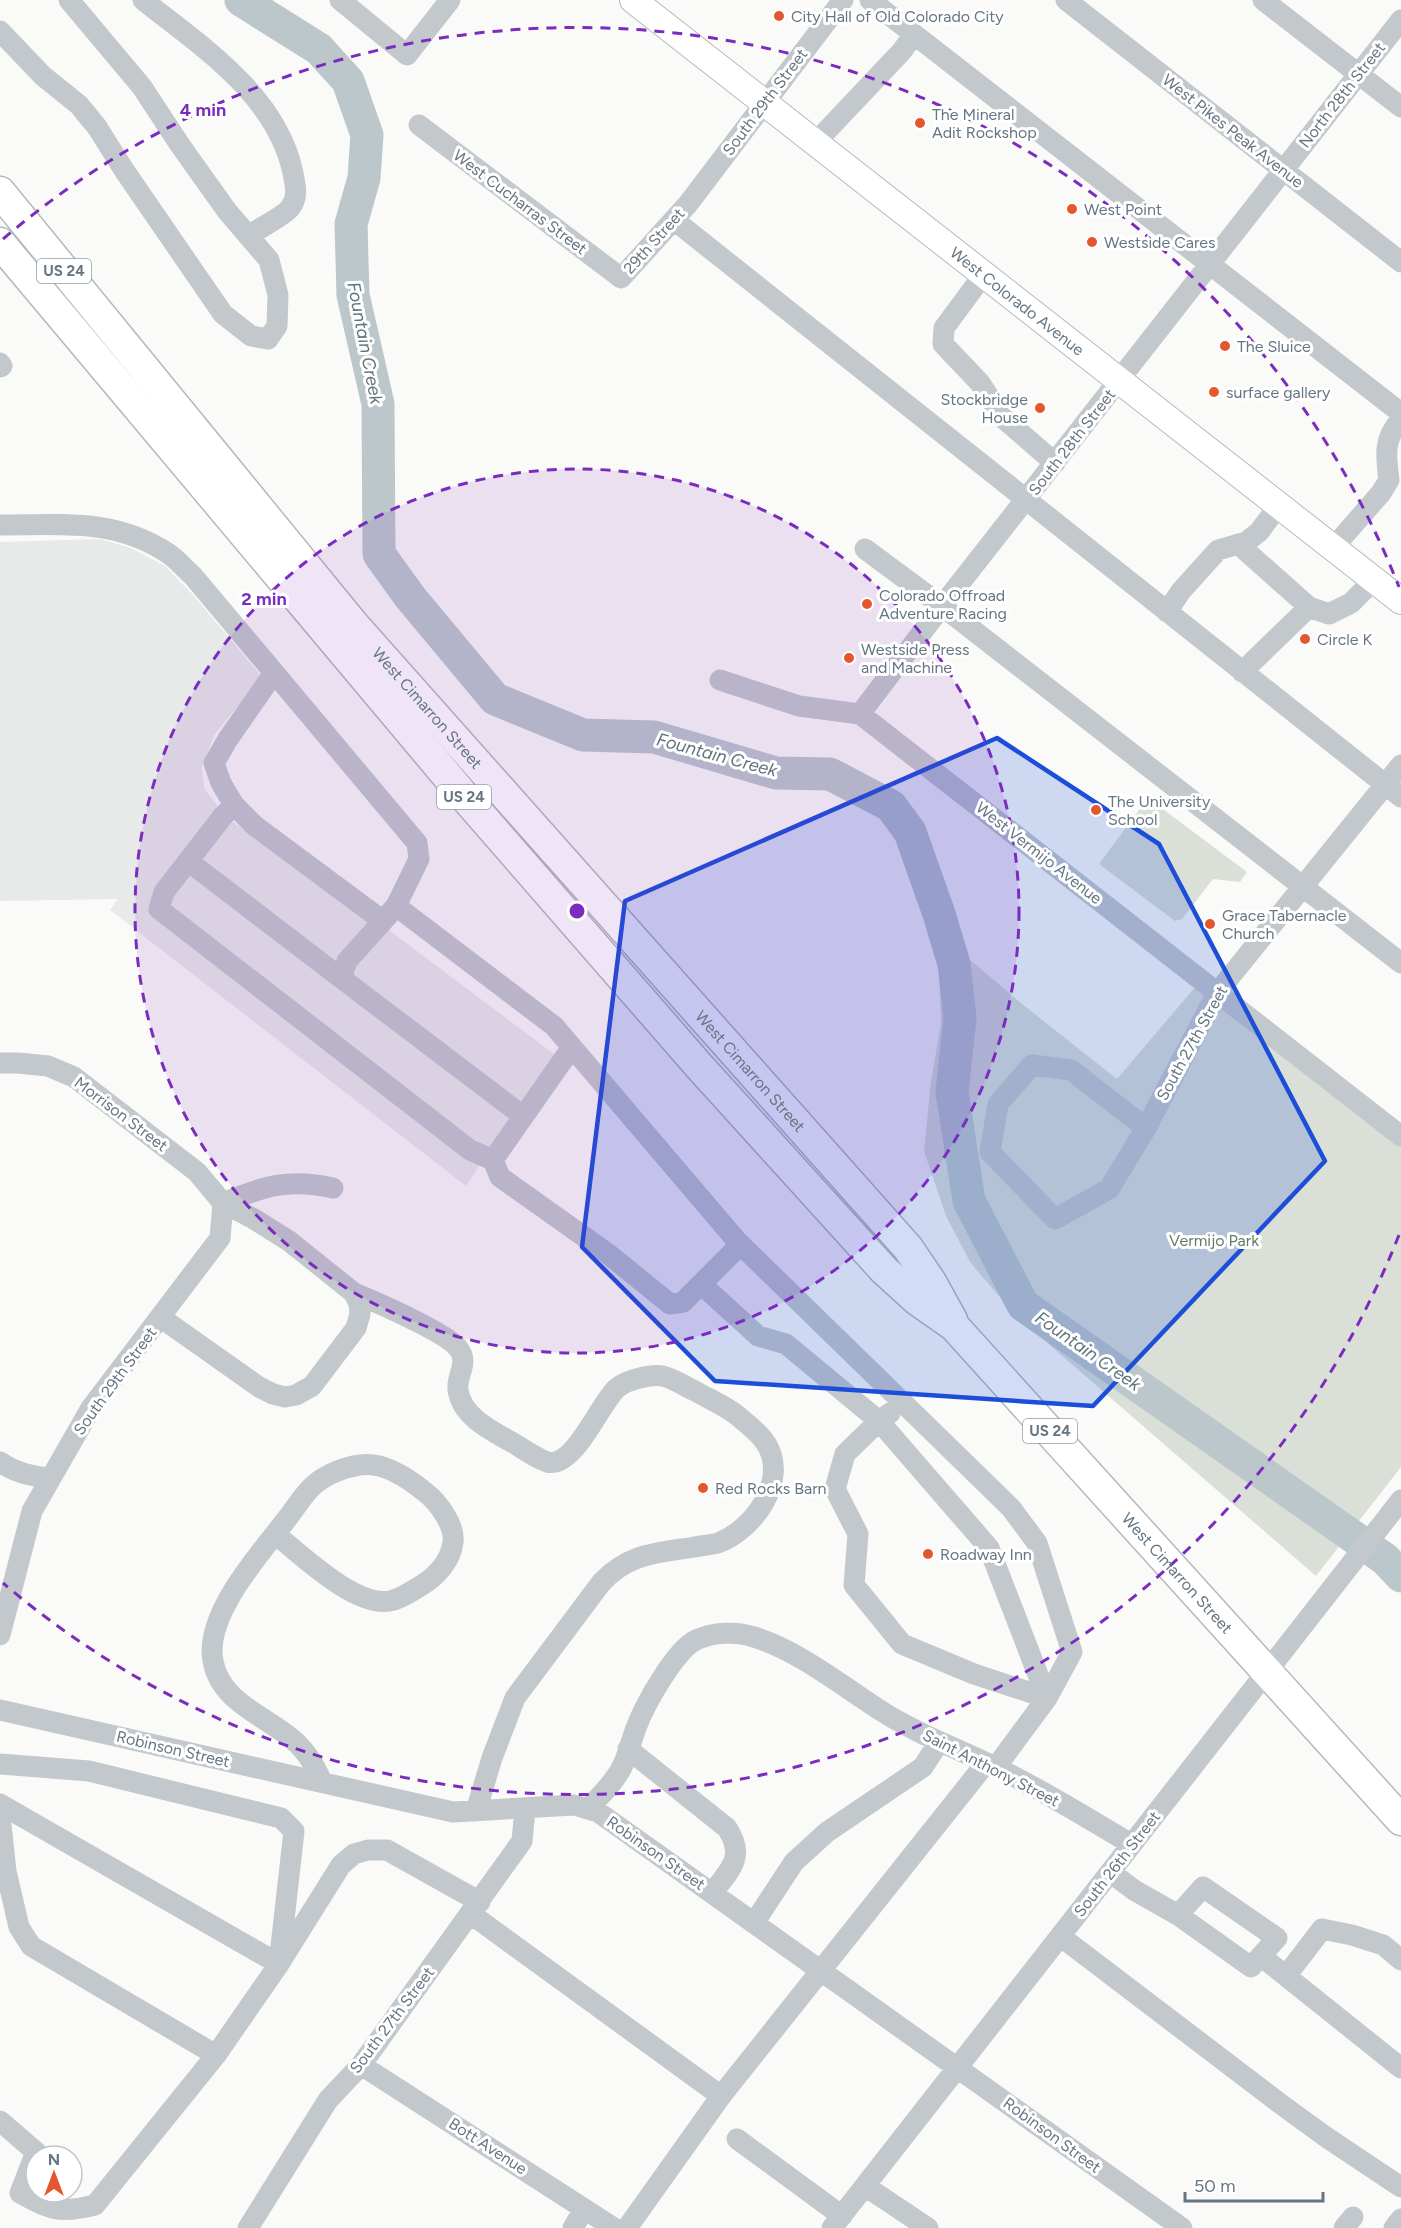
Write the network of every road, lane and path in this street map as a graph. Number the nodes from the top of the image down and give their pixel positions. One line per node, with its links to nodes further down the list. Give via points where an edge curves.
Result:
1 (69, 0): 21 (street, via 142,87)
2 (142, 0): 21 (street, via 234,74 264,109 280,136 297,194 290,209)
3 (340, 0): 4 (street, via 407,56)
4 (450, 0)
5 (633, 0): 14 (main road, West Colorado Avenue)
6 (843, 0): 14 (street, South 29th Street)
7 (870, 0): 12 (street)
8 (1066, 0): 18 (street, West Pikes Peak Avenue)
9 (1263, 0): 13 (street)
10 (1401, 20): 13 (street, North 28th Street)
11 (0, 31): 21 (street, via 43,76 79,105 223,314 251,336 268,339 277,326 278,296 269,260)
12 (914, 34): 17 (street); 24 (street)
13 (1359, 74): 15 (street); 18 (street, North 28th Street)
14 (765, 101): 17 (main road, West Colorado Avenue); 20 (street, South 29th Street)
15 (1401, 107)
16 (419, 125): 26 (street, West Cucharras Street)
17 (816, 142): 25 (main road, West Colorado Avenue)
18 (1284, 171): 23 (street, West Pikes Peak Avenue); 24 (street, South 28th Street)
19 (0, 192): 67 (highway, West Cimarron Street / US 24, via 354,625 908,1248)
20 (681, 212): 26 (street, 29th Street); 31 (street)
21 (248, 236)
22 (0, 243): 67 (highway, West Cimarron Street / US 24, via 456,787 684,1048 884,1270)
23 (1401, 262)
24 (1211, 264): 27 (street, South 28th Street); 28 (street)
25 (984, 274): 27 (main road, West Colorado Avenue); 30 (street, via 944,328 943,344 980,383 1003,418)
26 (621, 278)
27 (1120, 380): 30 (street, South 28th Street); 32 (main road, West Colorado Avenue)
28 (1401, 413)
29 (1401, 420): 35 (street, via 1387,441 1389,480)
30 (1055, 463): 31 (street, South 28th Street)
31 (1026, 500): 39 (street, South 28th Street); 41 (street)
32 (1279, 506): 34 (street, via 1258,532); 35 (main road, West Colorado Avenue)
33 (0, 525): 43 (street, via 93,525 143,539 171,555 193,576)
34 (1238, 544): 40 (street); 41 (street, via 1218,550)
35 (1333, 548): 37 (main road, West Colorado Avenue)
36 (866, 549): 39 (street)
37 (1374, 580): 38 (main road, West Colorado Avenue); 40 (street, via 1351,603 1329,614)
38 (1401, 601)
39 (942, 606): 45 (street, South 28th Street); 50 (street)
40 (1309, 607): 42 (street)
41 (1167, 612): 42 (street)
42 (1242, 672): 47 (street)
43 (274, 673): 48 (street, via 214,763); 51 (street, via 417,843 419,859)
44 (720, 680): 45 (street, via 799,706)
45 (860, 714): 54 (street, West Vermijo Avenue)
46 (1401, 765): 47 (street, South 27th Street)
47 (1393, 790): 50 (street, South 27th Street)
48 (234, 805): 49 (street); 51 (street, via 255,826)
49 (188, 861): 53 (street); 60 (street, via 164,892 159,909 470,1150)
50 (1304, 886): 52 (street); 54 (street, South 27th Street)
51 (389, 913): 53 (street, via 347,961); 55 (street, via 554,1026)
52 (1401, 963)
53 (341, 978): 57 (street)
54 (1217, 993): 58 (street, South 27th Street); 59 (street, West Vermijo Avenue)
55 (572, 1047): 57 (street); 63 (street)
56 (0, 1063): 62 (street, Morrison Street, via 48,1066 74,1077 197,1172)
57 (523, 1116): 60 (street)
58 (1146, 1128): 58 (street, via 1109,1189 1055,1219 990,1152 998,1104 1032,1065 1071,1070)
59 (1401, 1137)
60 (493, 1160): 64 (street, via 500,1177 607,1253 670,1304 683,1302)
61 (333, 1188): 62 (street, via 287,1183 254,1190)
62 (223, 1203): 65 (street, via 289,1241); 66 (street, South 29th Street, via 220,1238)
63 (740, 1245): 64 (street); 68 (street)
64 (701, 1284): 69 (street, via 758,1336 786,1344)
65 (354, 1293): 66 (street, via 360,1314 356,1328 312,1386 285,1397 259,1387); 86 (street, via 458,1346 464,1365 458,1377 463,1406 480,1424 551,1463 573,1451 617,1388 650,1375 666,1377 733,1412 768,1446 773,1467 772,1487 757,1513 718,1543 656,1553 613,1569 515,1698)
66 (160, 1317): 71 (street, South 29th Street, via 91,1408)
67 (954, 1326): 75 (highway, West Cimarron Street / US 24)
68 (904, 1403): 69 (street); 76 (street, via 1011,1508 1037,1543 1072,1652)
69 (879, 1421): 76 (street, via 989,1548); 76 (street, via 844,1454 834,1489 858,1534 854,1585 902,1644)
70 (0, 1462): 71 (street, via 10,1470)
71 (50, 1478): 74 (street, South 29th Street, via 32,1511)
72 (1395, 1508): 75 (street, South 26th Street)
73 (275, 1534): 73 (street, via 314,1485 337,1471 362,1464 386,1468 413,1481 447,1519 453,1542 443,1568 427,1582 390,1601 370,1601 345,1589); 82 (street, via 243,1574 223,1608 212,1659 228,1694 303,1749)
74 (0, 1635)
75 (1268, 1670): 88 (highway, West Cimarron Street / US 24); 89 (street, South 26th Street)
76 (1047, 1698): 81 (street)
77 (0, 1710): 82 (street, Robinson Street)
78 (939, 1742): 79 (street, Saint Anthony Street, via 782,1650 753,1637 731,1633 696,1640 682,1650 644,1710); 81 (street, Saint Anthony Street); 94 (street, via 923,1767 827,1832 794,1862)
79 (628, 1749): 85 (street, Saint Anthony Street, via 611,1784); 91 (street, via 727,1828 733,1837 735,1860)
80 (0, 1764): 98 (street, via 89,1771 281,1818 294,1831)
81 (991, 1765): 89 (street, Saint Anthony Street); 99 (street)
82 (321, 1782): 86 (street, Robinson Street, via 453,1812)
83 (0, 1804): 98 (street)
84 (525, 1809): 85 (street, Robinson Street, via 574,1805); 86 (street, Robinson Street); 92 (street, South 27th Street, via 522,1841)
85 (588, 1809): 91 (street, Robinson Street, via 598,1812)
86 (476, 1811)
87 (0, 1816): 101 (street, via 18,1927 32,1946)
88 (1401, 1820)
89 (1131, 1844): 90 (street, South 26th Street)
90 (1110, 1872): 93 (street); 95 (street, South 26th Street)
91 (712, 1893): 94 (street, Robinson Street)
92 (476, 1908): 98 (street, via 387,1850 368,1850 354,1854 341,1865); 102 (street, South 27th Street); 105 (street)
93 (1178, 1915): 96 (street, via 1251,1967); 96 (street, via 1203,1887 1278,1938)
94 (754, 1923): 99 (street, Robinson Street)
95 (1060, 1936): 103 (street, South 26th Street); 109 (street, via 1282,2105)
96 (1261, 1956): 100 (street)
97 (1401, 1959): 100 (street, via 1383,1945 1322,1929)
98 (279, 1964): 101 (street)
99 (821, 1971): 103 (street, Robinson Street); 105 (street)
100 (1286, 1976): 104 (street)
101 (216, 2055): 106 (street, via 95,2205 73,2210 47,2208 20,2193 36,2152)
102 (361, 2065): 110 (street, Bott Avenue); 113 (street, South 27th Street, via 328,2100)
103 (956, 2068): 108 (street, South 26th Street); 118 (street, Robinson Street)
104 (1401, 2068)
105 (721, 2096): 116 (street)
106 (0, 2121)
107 (737, 2139): 112 (street)
108 (865, 2186): 112 (street, South 26th Street); 117 (street)
109 (1401, 2187)
110 (585, 2209): 114 (street); 115 (street, Bott Avenue)
111 (1401, 2218): 119 (street)
112 (837, 2222)
113 (248, 2228)
114 (573, 2228)
115 (615, 2228)
116 (627, 2228)
117 (928, 2228)
118 (1182, 2228)
119 (1394, 2228)

